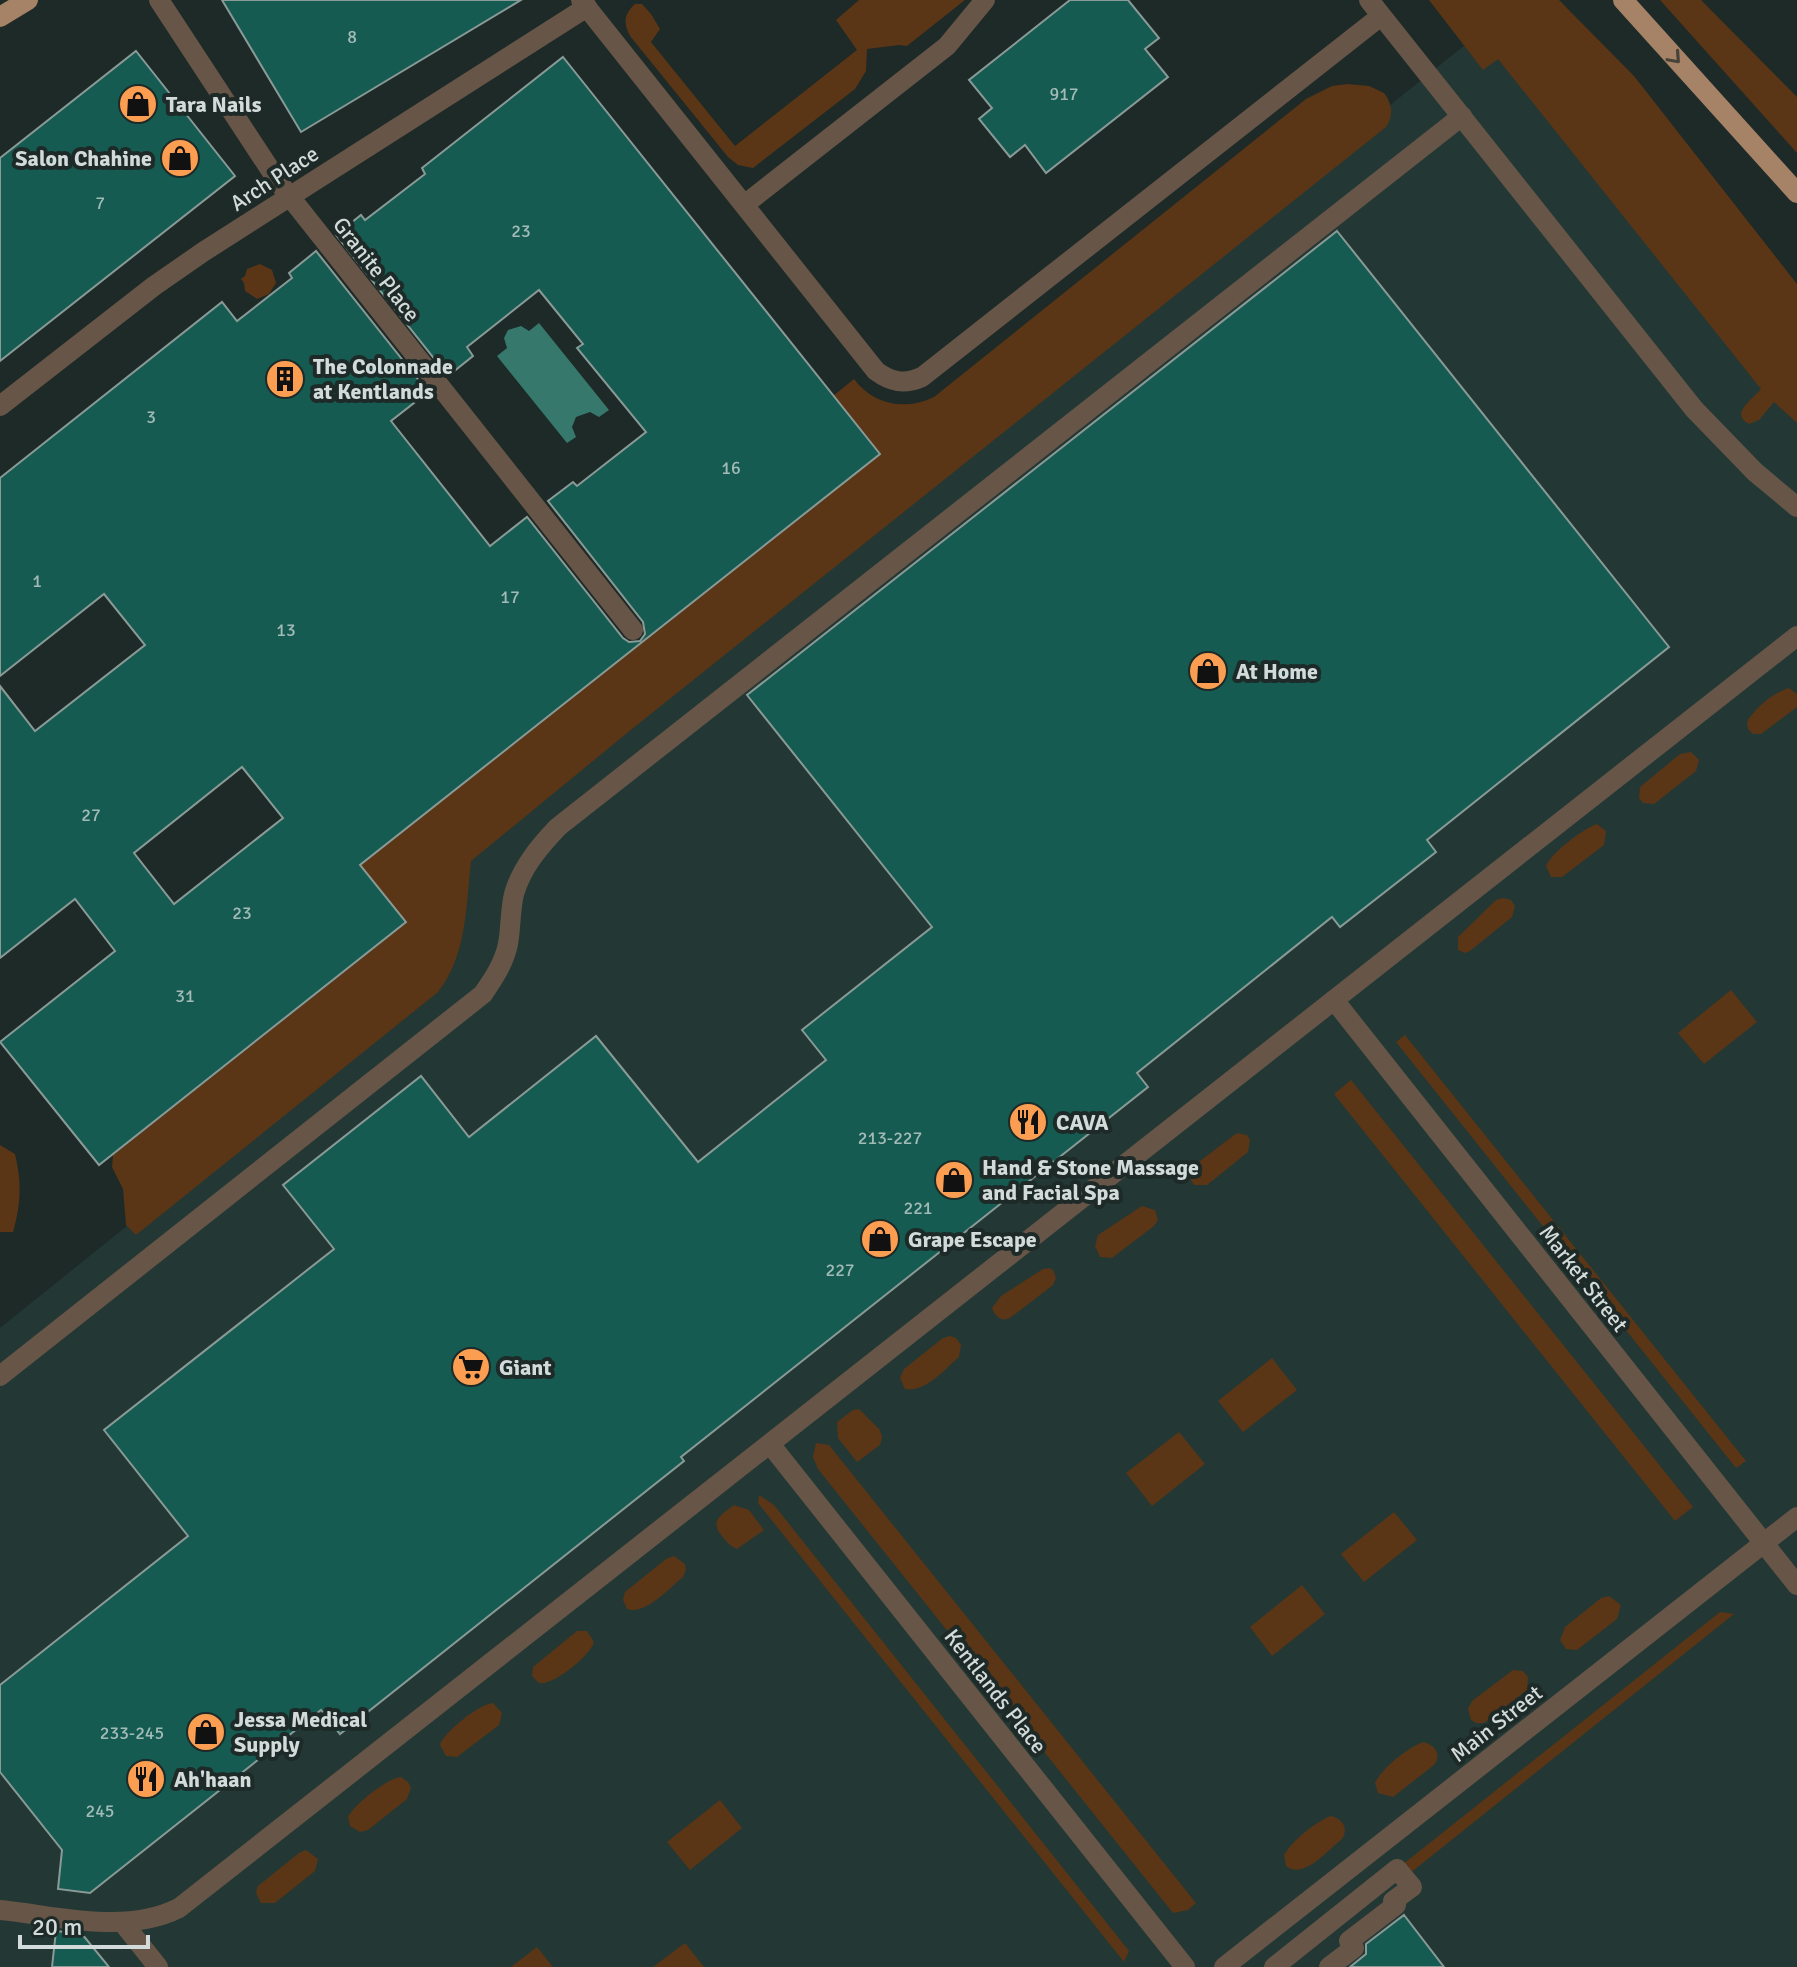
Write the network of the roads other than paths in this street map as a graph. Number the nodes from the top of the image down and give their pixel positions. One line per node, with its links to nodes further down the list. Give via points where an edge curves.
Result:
1 (28, 0): 7 (main road)
2 (159, 0): 10 (street, Granite Place, via 257,154)
3 (985, 0): 11 (street, via 947,46)
4 (1623, 0): 9 (main road, one-way to 9)
5 (584, 4): 10 (street, Arch Place); 11 (street)
6 (1375, 8): 8 (street); 11 (street, via 911,382 886,379 876,371)
7 (0, 17)
8 (1462, 116): 13 (street, via 1694,409); 17 (street, via 558,827 524,869 514,894 508,947 483,994)
9 (1797, 193)
10 (290, 196): 12 (street, Arch Place, via 154,286); 14 (street, Granite Place)
11 (744, 205)
12 (0, 406)
13 (1797, 507)
14 (633, 630)
15 (1797, 636): 16 (street)
16 (1334, 1000): 18 (street); 20 (street, Market Street)
17 (0, 1376)
18 (770, 1444): 23 (street, via 179,1908); 25 (street, Kentlands Place)
19 (1797, 1517): 20 (street, Main Street)
20 (1764, 1543): 21 (street, Market Street); 26 (street, Main Street)
21 (1797, 1585)
22 (0, 1910): 23 (street)
23 (123, 1923): 24 (street)
24 (158, 1967)
25 (1185, 1967)
26 (1224, 1967)
27 (1274, 1967): 28 (street, via 1397,1869 1412,1887 1349,1941 1354,1948)
28 (1329, 1967)

